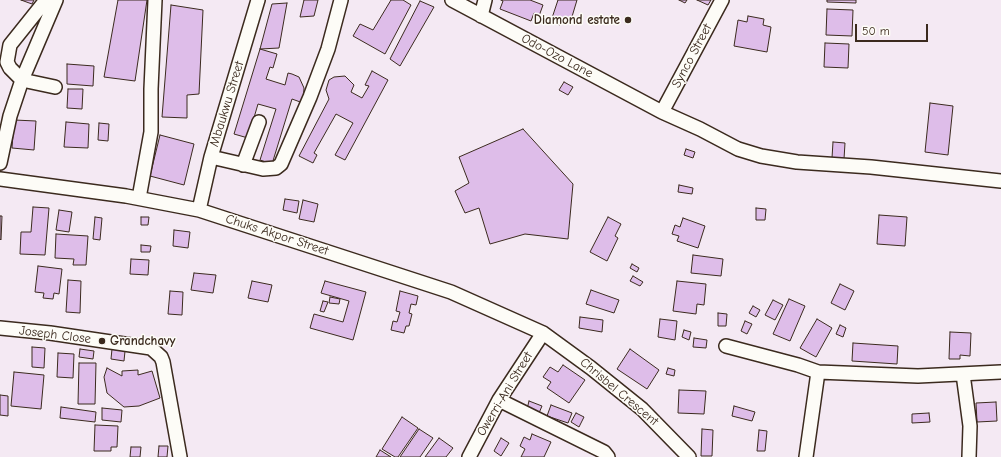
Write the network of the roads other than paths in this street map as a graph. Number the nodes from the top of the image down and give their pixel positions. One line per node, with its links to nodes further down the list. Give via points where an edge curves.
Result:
1 (46, 0): 10 (street, via 10,45 8,65)
2 (56, 0): 10 (street)
3 (156, 0): 19 (street, via 151,132)
4 (258, 0): 14 (street, Mbaukwu Street)
5 (341, 0): 16 (street, via 328,49 281,164 270,170)
6 (452, 0): 9 (street, Odo-Ozo Lane)
7 (485, 0): 9 (street)
8 (722, 0): 12 (street, Synco Street)
9 (481, 16): 12 (street, Odo-Ozo Lane)
10 (22, 80): 11 (street); 15 (street, via 10,116)
11 (54, 87)
12 (662, 112): 18 (street, Odo-Ozo Lane, via 738,149 761,156 797,162)
13 (259, 122): 16 (street)
14 (211, 156): 16 (street); 20 (street, Mbaukwu Street)
15 (0, 163)
16 (243, 165)
17 (0, 179): 19 (street, Chuks Akpor Street)
18 (1001, 181)
19 (139, 198): 20 (street, Chuks Akpor Street)
20 (199, 210): 22 (street, Chuks Akpor Street, via 451,292)
21 (0, 328): 28 (street, Joseph Close, via 144,346 155,352 163,362)
22 (543, 333): 27 (street, Owerri-Ani Street); 31 (street, Chrisbel Crescent, via 642,409)
23 (726, 346): 24 (street)
24 (818, 372): 26 (street, via 918,376); 32 (street)
25 (1001, 372): 26 (street)
26 (963, 374): 33 (street, via 970,426)
27 (499, 400): 29 (street, Owerri-Ani Street); 30 (street, via 604,452)
28 (180, 457)
29 (468, 457)
30 (608, 457)
31 (689, 457)
32 (806, 457)
33 (969, 457)

